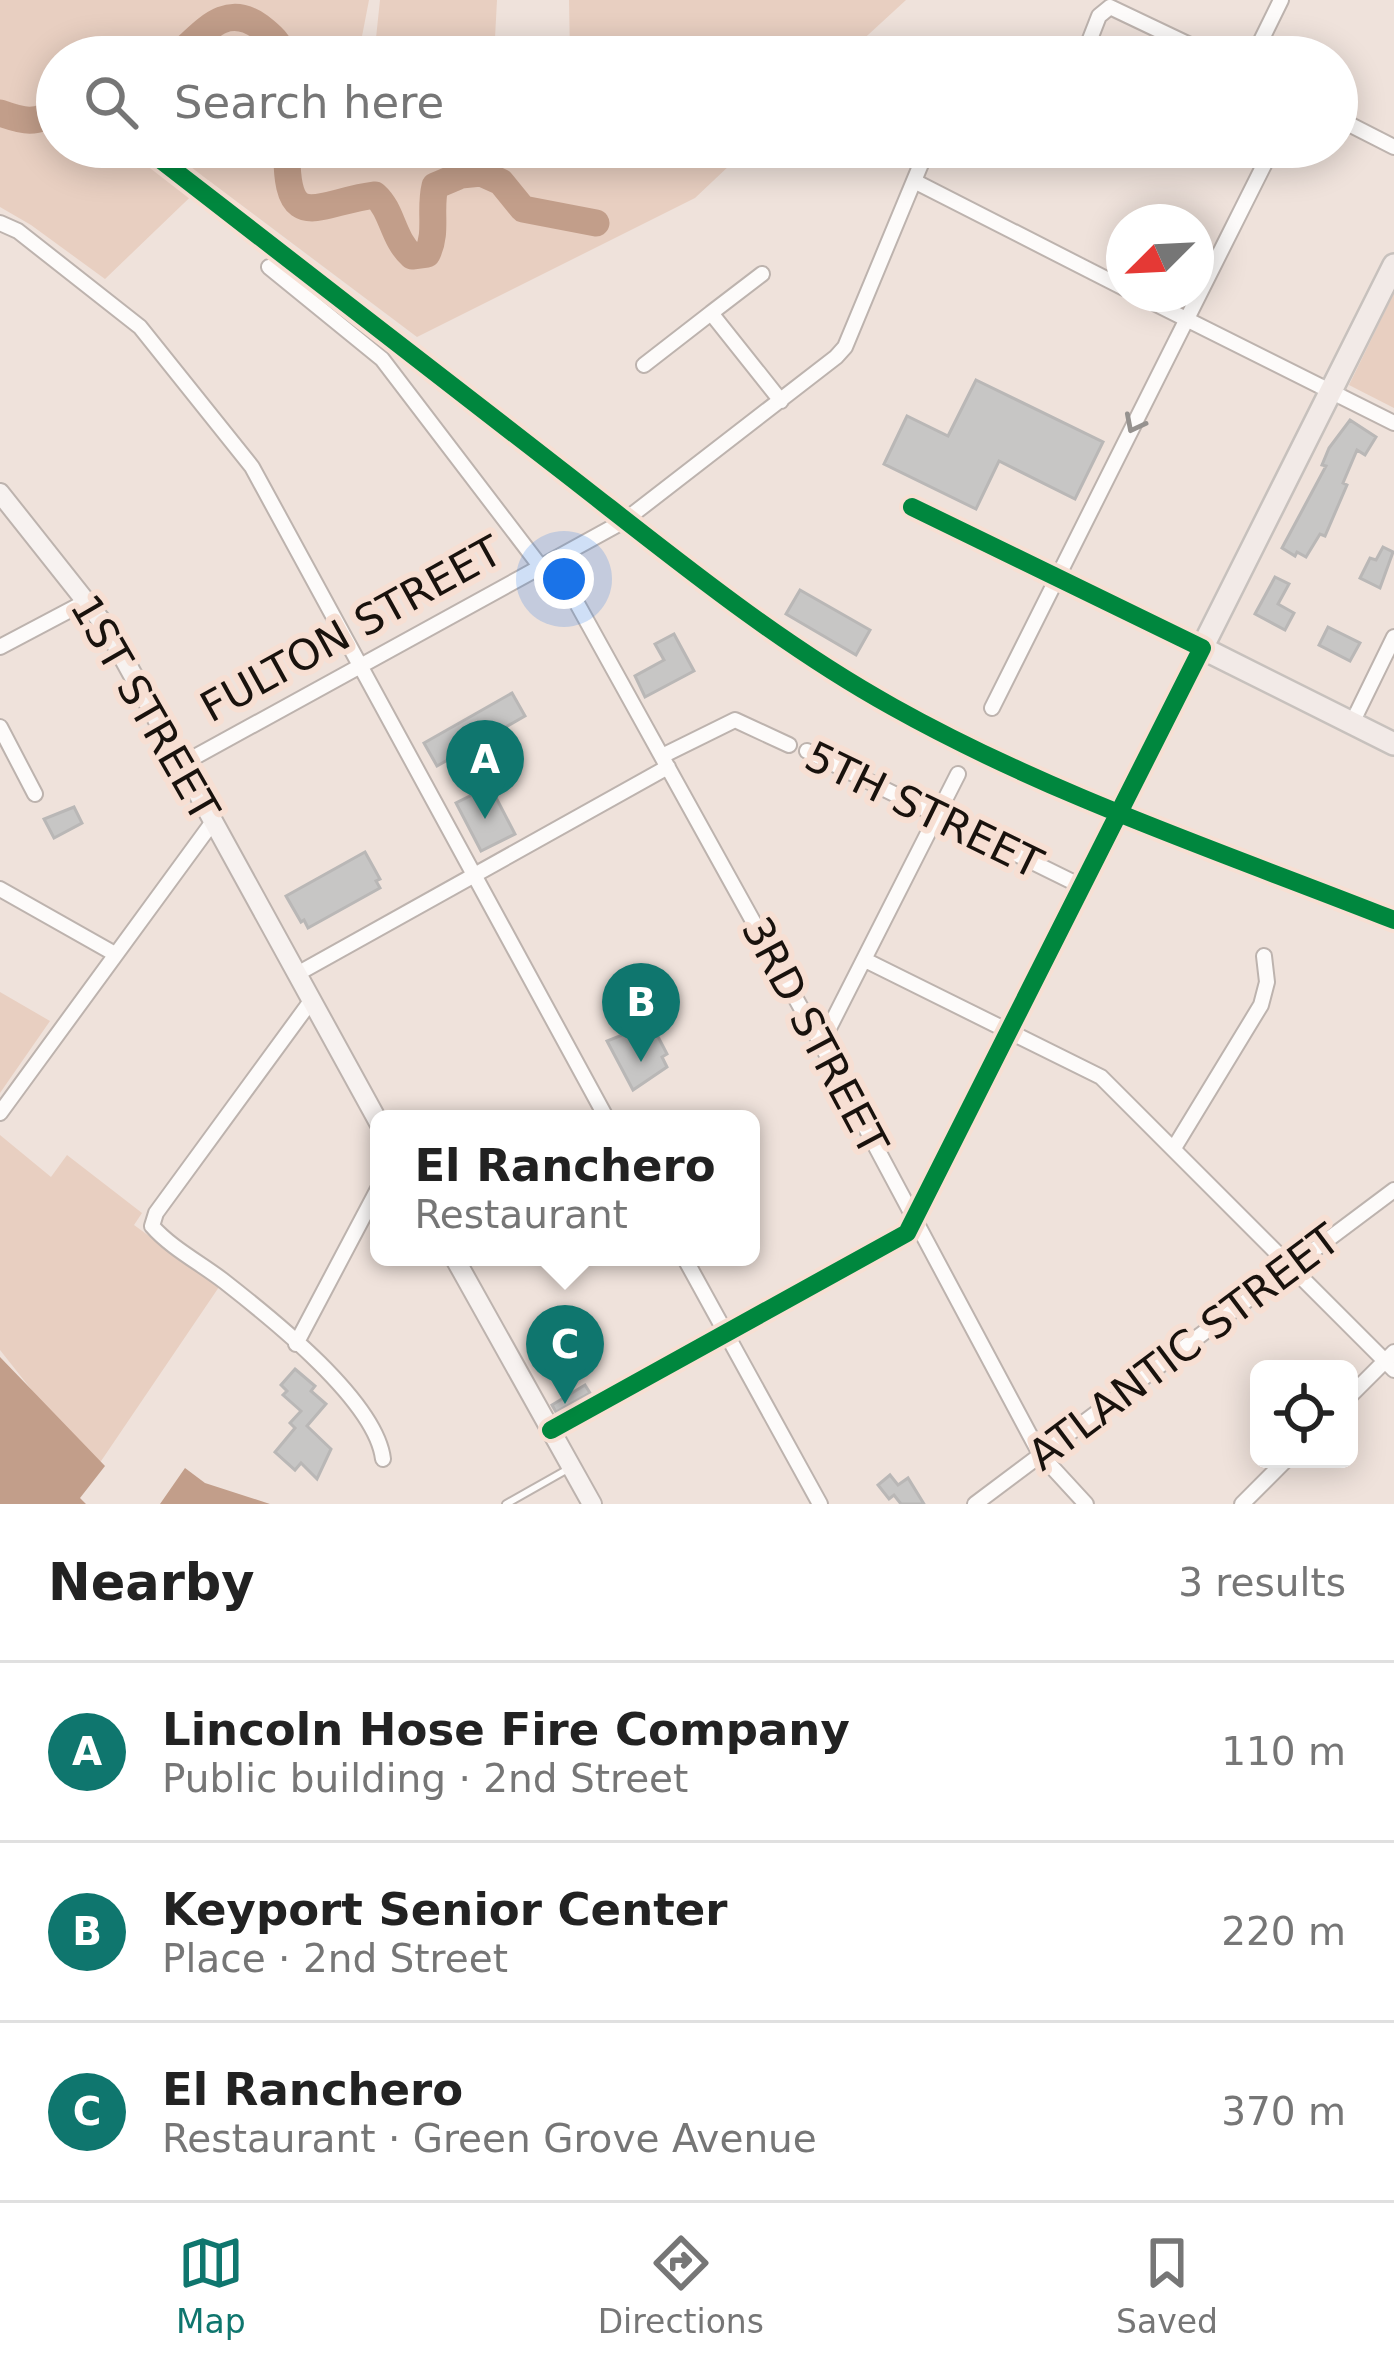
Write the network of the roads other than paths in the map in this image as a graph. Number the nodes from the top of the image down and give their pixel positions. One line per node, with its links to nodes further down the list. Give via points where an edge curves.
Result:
1 (1281, 0): 4 (street)
2 (1092, 36): 3 (street, via 1110,7)
3 (1171, 36)
4 (1263, 36)
5 (1358, 128): 6 (street)
6 (1394, 146)
7 (919, 168): 9 (street, FULTON STREET)
8 (1262, 168): 17 (street)
9 (914, 181): 14 (street); 20 (street, FULTON STREET, via 844,347)
10 (0, 223): 30 (street, via 122,311 173,364 252,467)
11 (1394, 265): 19 (main road)
12 (269, 267): 24 (street, 3RD STREET, via 382,359)
13 (762, 274): 16 (street)
14 (1106, 279)
15 (1173, 312): 17 (street)
16 (711, 314): 18 (street); 20 (street)
17 (1187, 319): 19 (street); 25 (street, one-way to 25)
18 (644, 365)
19 (1331, 392): 21 (street); 29 (main road)
20 (781, 401): 24 (street, FULTON STREET, via 652,502)
21 (1394, 423)
22 (0, 493): 26 (street, 1ST STREET)
23 (911, 507): 25 (street)
24 (547, 563): 30 (street, FULTON STREET); 37 (street, 3RD STREET)
25 (1056, 580): 29 (street); 31 (street)
26 (87, 601): 28 (street); 38 (street, 1ST STREET)
27 (1394, 637): 32 (street)
28 (0, 647)
29 (1202, 648): 32 (main road); 44 (street)
30 (361, 665): 38 (street, FULTON STREET); 43 (street)
31 (992, 708)
32 (1352, 723): 34 (main road)
33 (0, 727): 40 (street)
34 (1394, 744)
35 (789, 745): 36 (lane, 5TH STREET); 37 (street, 5TH STREET, via 735,720)
36 (807, 751): 41 (street, 5TH STREET)
37 (665, 762): 43 (street); 52 (street, 3RD STREET)
38 (182, 764): 42 (street, 1ST STREET)
39 (958, 774): 41 (street)
40 (35, 794)
41 (938, 813): 44 (street, 5TH STREET); 48 (street)
42 (212, 823): 46 (street); 49 (street, 1ST STREET)
43 (472, 876): 49 (street); 54 (street)
44 (1082, 886): 51 (street)
45 (0, 889): 46 (street)
46 (115, 954): 55 (street)
47 (1264, 956): 56 (street, via 1261,1004)
48 (865, 960): 51 (street); 52 (street)
49 (297, 974): 50 (street, 1ST STREET)
50 (311, 1001): 53 (street, 1ST STREET); 64 (street, via 152,1226)
51 (1009, 1031): 56 (street, via 1100,1077); 59 (street)
52 (821, 1044): 59 (street, 3RD STREET)
53 (372, 1110)
54 (602, 1110)
55 (0, 1113)
56 (1174, 1148): 62 (street)
57 (1394, 1190): 62 (street, ATLANTIC STREET)
58 (370, 1204): 64 (street)
59 (914, 1219): 63 (street, via 907,1233); 68 (street, 3RD STREET)
60 (459, 1266): 67 (street)
61 (689, 1266): 63 (street)
62 (1291, 1268): 65 (street); 68 (street, ATLANTIC STREET)
63 (726, 1332): 67 (street); 74 (street)
64 (296, 1344): 69 (street, via 362,1409)
65 (1391, 1361): 66 (street)
66 (1358, 1388)
67 (551, 1430): 70 (street)
68 (1040, 1454): 75 (street, ATLANTIC STREET); 76 (street, 3RD STREET)
69 (383, 1459)
70 (571, 1467): 72 (lane); 73 (street)
71 (1278, 1468): 77 (street)
72 (506, 1504)
73 (592, 1504)
74 (820, 1504)
75 (975, 1504)
76 (1087, 1504)
77 (1242, 1504)

